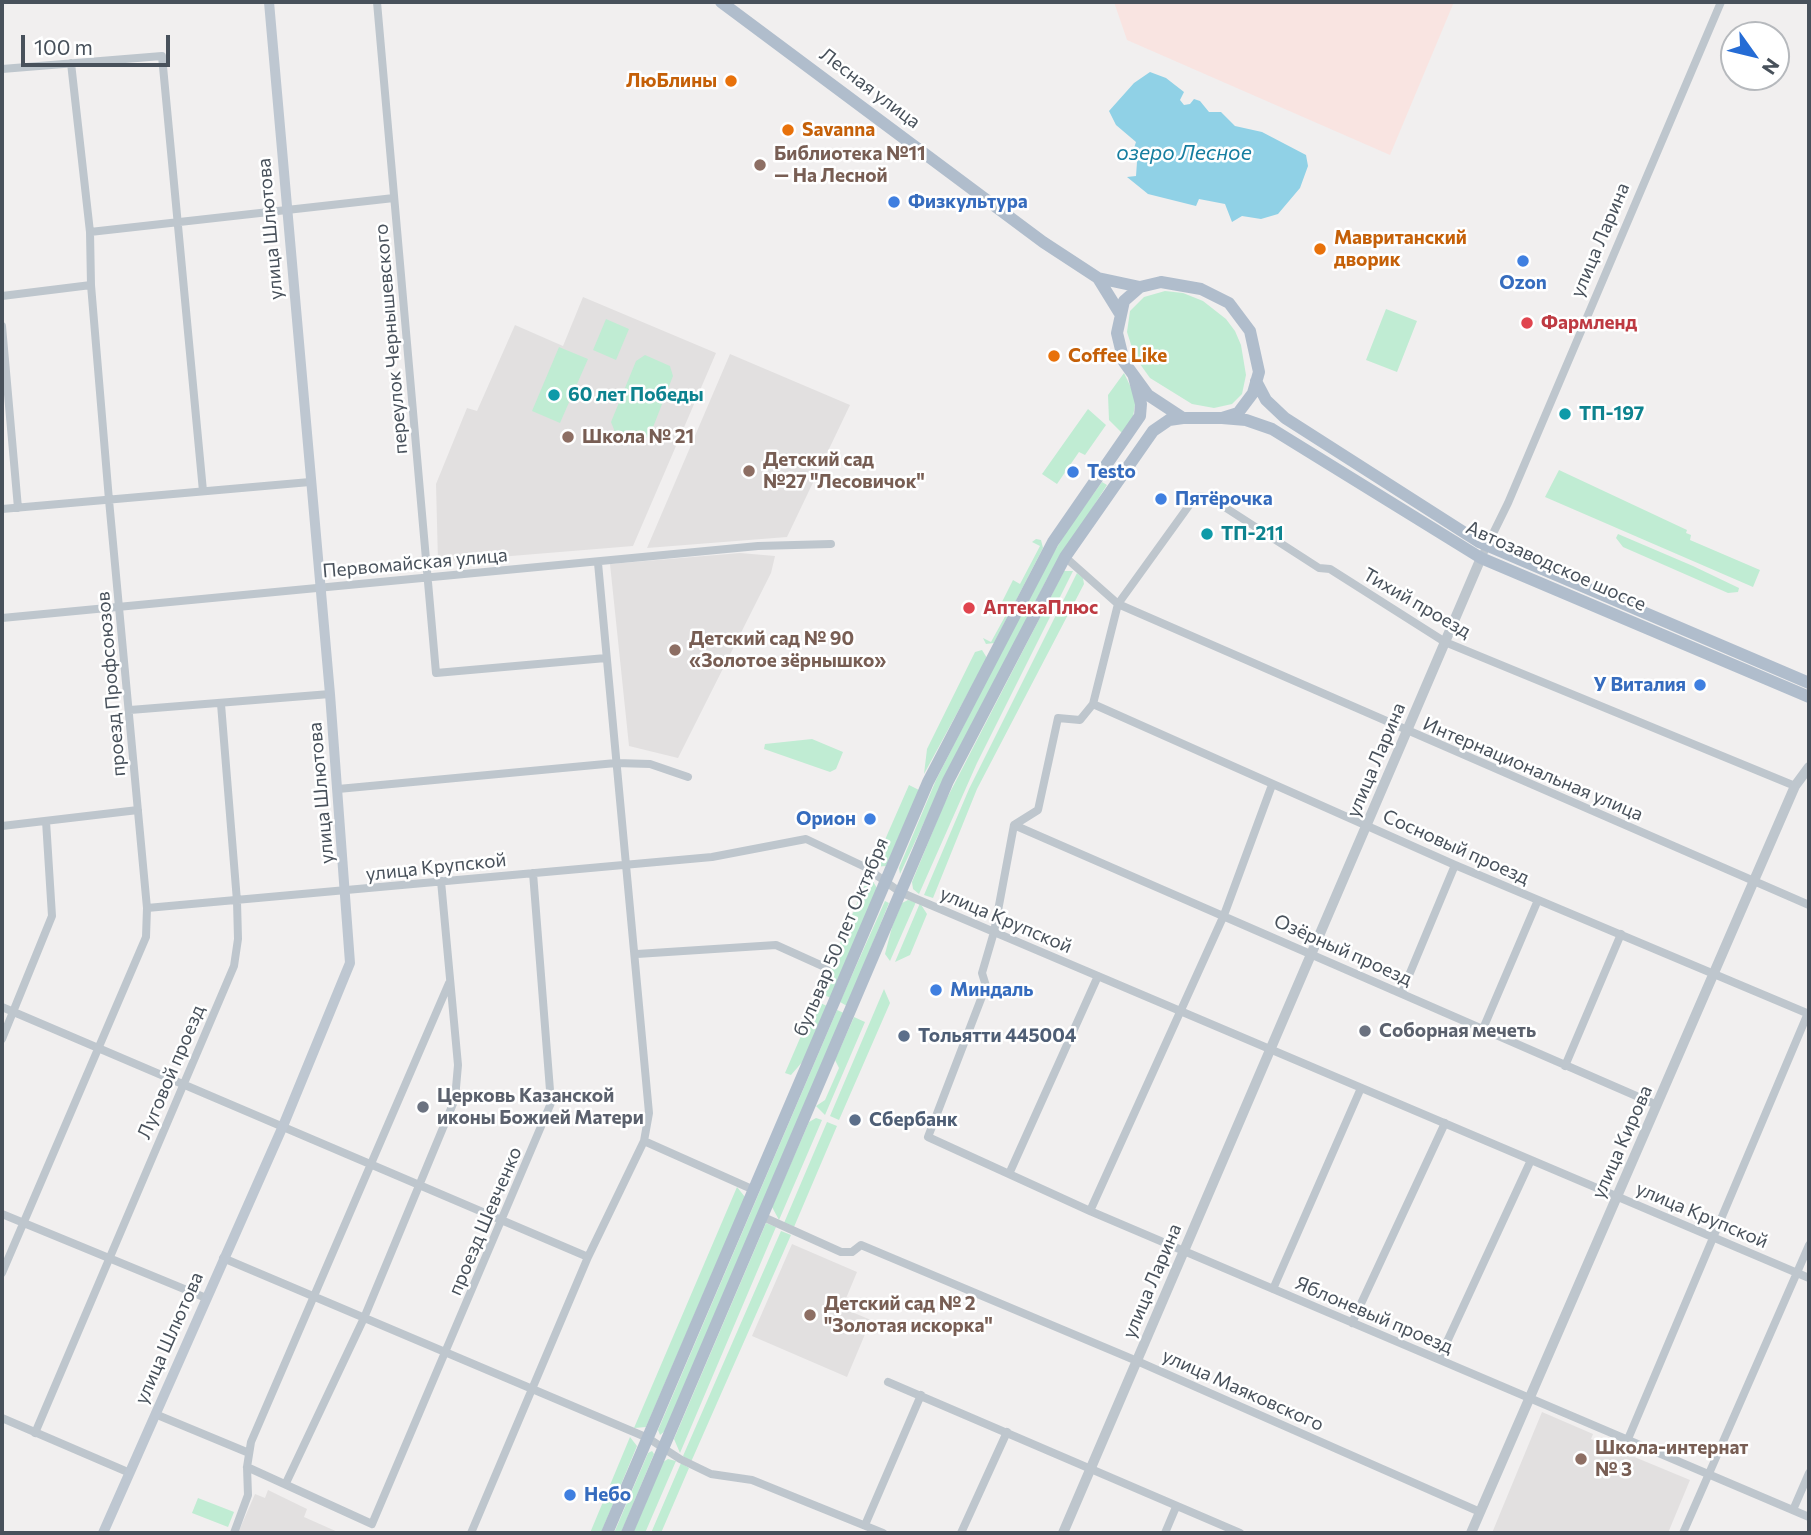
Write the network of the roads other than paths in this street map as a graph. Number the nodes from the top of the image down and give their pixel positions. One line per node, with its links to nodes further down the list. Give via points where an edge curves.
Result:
1 (269, 2): 8 (main road, улица Шлютова)
2 (377, 2): 7 (street, переулок Чернышевского)
3 (721, 2): 11 (main road, Лесная улица)
4 (1721, 2): 27 (street, улица Ларина)
5 (71, 63): 6 (street); 9 (street, via 162,56); 10 (street, проезд Профсоюзов)
6 (2, 69)
7 (394, 198): 8 (street); 30 (street, переулок Чернышевского)
8 (286, 212): 9 (street); 21 (main road, улица Шлютова)
9 (179, 224): 10 (street); 22 (street)
10 (90, 232): 12 (street, проезд Профсоюзов)
11 (1098, 278): 13 (main road, Лесная улица); 15 (main road, Лесная улица)
12 (91, 285): 14 (street); 23 (street, проезд Профсоюзов)
13 (1140, 287): 15 (main road); 18 (main road, via 1161,282 1188,285 1228,303 1250,331)
14 (2, 296)
15 (1119, 312): 17 (main road, via 1118,345)
16 (2, 326): 24 (street)
17 (1133, 377): 19 (main road, via 1148,395); 59 (main road, бульвар 50 лет Октября, via 1140,415 1053,542 929,782)
18 (1256, 381): 20 (main road, via 1247,405); 27 (main road, Автозаводское шоссе, via 1266,400 1285,418)
19 (1183, 418): 20 (main road); 28 (main road, бульвар 50 лет Октября, via 1169,419 1153,431)
20 (1222, 418): 27 (main road, Автозаводское шоссе, via 1272,429)
21 (310, 482): 22 (street); 31 (main road, улица Шлютова)
22 (203, 491): 23 (street)
23 (109, 500): 24 (street); 33 (street, проезд Профсоюзов)
24 (18, 508): 25 (street)
25 (2, 509)
26 (831, 544): 29 (street, Первомайская улица, via 758,546)
27 (1484, 552): 35 (street, улица Ларина); 37 (main road, Автозаводское шоссе); 39 (main road, Автозаводское шоссе)
28 (1065, 557): 32 (street, Интернациональная улица); 62 (main road, бульвар 50 лет Октября, via 948,780)
29 (598, 563): 30 (street, Первомайская улица); 36 (street)
30 (427, 576): 31 (street, Первомайская улица); 36 (street, переулок Чернышевского, via 436,673)
31 (320, 587): 33 (street, Первомайская улица); 38 (main road, улица Шлютова)
32 (1118, 604): 35 (street, Тихий проезд, via 1193,500 1203,495); 41 (street); 43 (street, Интернациональная улица)
33 (120, 607): 34 (street, Первомайская улица); 42 (street, проезд Профсоюзов)
34 (2, 618)
35 (1446, 642): 43 (street, улица Ларина); 48 (street, Тихий проезд)
36 (606, 658): 44 (street)
37 (1809, 683)
38 (330, 694): 40 (street); 49 (main road, улица Шлютова)
39 (1809, 697)
40 (221, 704): 42 (street); 64 (street, Луговой проезд)
41 (1093, 704): 47 (street, Сосновый проезд); 52 (street, via 1080,720 1058,718 1038,810)
42 (130, 710): 50 (street, проезд Профсоюзов)
43 (1407, 732): 53 (street, улица Ларина); 60 (street, Интернациональная улица)
44 (616, 763): 46 (street, via 650,764); 49 (street); 55 (street)
45 (1809, 767): 48 (street, улица Кирова)
46 (688, 777)
47 (1272, 785): 53 (street, Сосновый проезд); 67 (street)
48 (1795, 786): 60 (street, улица Кирова)
49 (338, 789): 61 (main road, улица Шлютова)
50 (138, 810): 51 (street); 66 (street, проезд Профсоюзов)
51 (46, 821): 54 (street); 78 (street, via 52,916)
52 (1014, 825): 67 (street, Озёрный проезд); 68 (street)
53 (1367, 825): 56 (street, Сосновый проезд); 70 (street, улица Ларина)
54 (2, 826)
55 (628, 863): 57 (street, улица Крупской); 59 (street, улица Крупской, via 712,857 806,839 866,867); 71 (street)
56 (1455, 865): 63 (street, Сосновый проезд); 76 (street)
57 (533, 873): 58 (street, улица Крупской); 101 (street, проезд Шевченко, via 551,1103)
58 (441, 881): 61 (street, улица Крупской); 75 (street)
59 (886, 882): 62 (street, улица Крупской); 96 (main road, бульвар 50 лет Октября)
60 (1753, 882): 65 (street, Интернациональная улица); 73 (street, улица Кирова)
61 (346, 892): 64 (street, улица Крупской); 90 (main road, улица Шлютова, via 351,954 347,974)
62 (900, 892): 68 (street, улица Крупской); 100 (main road, бульвар 50 лет Октября)
63 (1538, 900): 69 (street, Сосновый проезд); 81 (street)
64 (237, 901): 66 (street, улица Крупской); 86 (street, Луговой проезд, via 234,966)
65 (1809, 905)
66 (147, 908): 83 (street, проезд Профсоюзов, via 146,937)
67 (1223, 915): 70 (street, Озёрный проезд); 79 (street)
68 (994, 932): 74 (street, улица Крупской); 94 (street, Яблоневый проезд, via 982,973 986,986 928,1137)
69 (1621, 934): 73 (street, Сосновый проезд); 85 (street)
70 (1312, 953): 76 (street, Озёрный проезд); 84 (street, улица Ларина)
71 (637, 954): 72 (street, via 776,945); 91 (street, via 649,1113)
72 (827, 968)
73 (1714, 973): 80 (street, Сосновый проезд); 88 (street, улица Кирова)
74 (1098, 976): 79 (street, улица Крупской); 94 (street)
75 (450, 980): 93 (street); 95 (street, via 458,1065 455,1099)
76 (1402, 992): 81 (street, Озёрный проезд)
77 (2, 1007): 78 (street)
78 (14, 1012): 82 (street); 83 (street)
79 (1182, 1012): 84 (street, улица Крупской); 98 (street)
80 (1808, 1013): 103 (street)
81 (1482, 1031): 85 (street, Озёрный проезд)
82 (2, 1039)
83 (98, 1048): 86 (street); 102 (street, проезд Профсоюзов)
84 (1271, 1049): 87 (street, улица Крупской); 105 (street, улица Ларина)
85 (1565, 1066): 88 (street, Озёрный проезд)
86 (183, 1084): 90 (street); 107 (street, Луговой проезд)
87 (1361, 1088): 89 (street, улица Крупской); 112 (street)
88 (1657, 1105): 97 (street, улица Кирова)
89 (1445, 1123): 92 (street, улица Крупской); 116 (street)
90 (283, 1126): 93 (street); 108 (main road, улица Шлютова)
91 (644, 1141): 96 (street); 106 (street)
92 (1531, 1160): 97 (street, улица Крупской); 118 (street)
93 (370, 1163): 95 (street); 113 (street)
94 (1009, 1174): 98 (street, Яблоневый проезд)
95 (421, 1185): 101 (street); 115 (street)
96 (754, 1190): 128 (main road, бульвар 50 лет Октября)
97 (1617, 1196): 103 (street, улица Крупской); 123 (street, улица Кирова)
98 (1090, 1211): 105 (street, Яблоневый проезд)
99 (2, 1214): 102 (street)
100 (761, 1216): 119 (street, улица Маяковского, via 841,1252 852,1252 861,1245); 130 (main road, бульвар 50 лет Октября)
101 (504, 1219): 106 (street); 117 (street, проезд Шевченко)
102 (24, 1223): 107 (street); 109 (street, проезд Профсоюзов)
103 (1712, 1236): 110 (street, улица Крупской); 129 (street)
104 (1809, 1245): 110 (street)
105 (1184, 1251): 112 (street, Яблоневый проезд); 119 (street, улица Ларина)
106 (588, 1257): 121 (street)
107 (110, 1258): 114 (street); 127 (street, Луговой проезд)
108 (223, 1258): 113 (street); 114 (main road, улица Шлютова)
109 (2, 1273)
110 (1797, 1273): 111 (street, улица Крупской); 134 (street)
111 (1809, 1278)
112 (1273, 1289): 116 (street, Яблоневый проезд)
113 (313, 1296): 115 (street); 131 (street)
114 (205, 1298): 124 (main road, улица Шлютова)
115 (364, 1318): 117 (street); 137 (street)
116 (1352, 1323): 118 (street, Яблоневый проезд)
117 (446, 1353): 121 (street); 137 (street, проезд Шевченко, via 372,1524)
118 (1439, 1359): 123 (street, Яблоневый проезд)
119 (1137, 1361): 133 (street, улица Ларина); 140 (street, улица Маяковского)
120 (888, 1382): 122 (street)
121 (533, 1390): 128 (street); 145 (street)
122 (921, 1395): 126 (street); 142 (street)
123 (1529, 1397): 129 (street, Яблоневый проезд); 140 (street, улица Кирова)
124 (155, 1414): 131 (street); 135 (main road, улица Шлютова)
125 (2, 1418): 127 (street)
126 (1007, 1432): 133 (street); 149 (street)
127 (35, 1433): 135 (street)
128 (648, 1438): 130 (street); 146 (main road, бульвар 50 лет Октября)
129 (1628, 1439): 134 (street, Яблоневый проезд)
130 (664, 1446): 142 (street, via 711,1474 752,1480); 147 (main road, бульвар 50 лет Октября)
131 (248, 1453): 132 (street)
132 (247, 1467): 137 (street); 144 (street, via 248,1495)
133 (1091, 1468): 138 (street); 150 (street, улица Ларина)
134 (1709, 1472): 139 (street, Яблоневый проезд); 154 (street)
135 (130, 1473): 143 (main road, улица Шлютова)
136 (1809, 1473): 139 (street)
137 (286, 1483)
138 (1175, 1507): 151 (street); 152 (street)
139 (1794, 1510): 141 (street, Яблоневый проезд)
140 (1480, 1512): 153 (street, улица Кирова)
141 (1809, 1517)
142 (865, 1525): 148 (street)
143 (103, 1533)
144 (234, 1533)
145 (471, 1533)
146 (607, 1533)
147 (627, 1533)
148 (883, 1533)
149 (961, 1533)
150 (1063, 1533)
151 (1165, 1533)
152 (1240, 1533)
153 (1471, 1533)
154 (1683, 1533)

